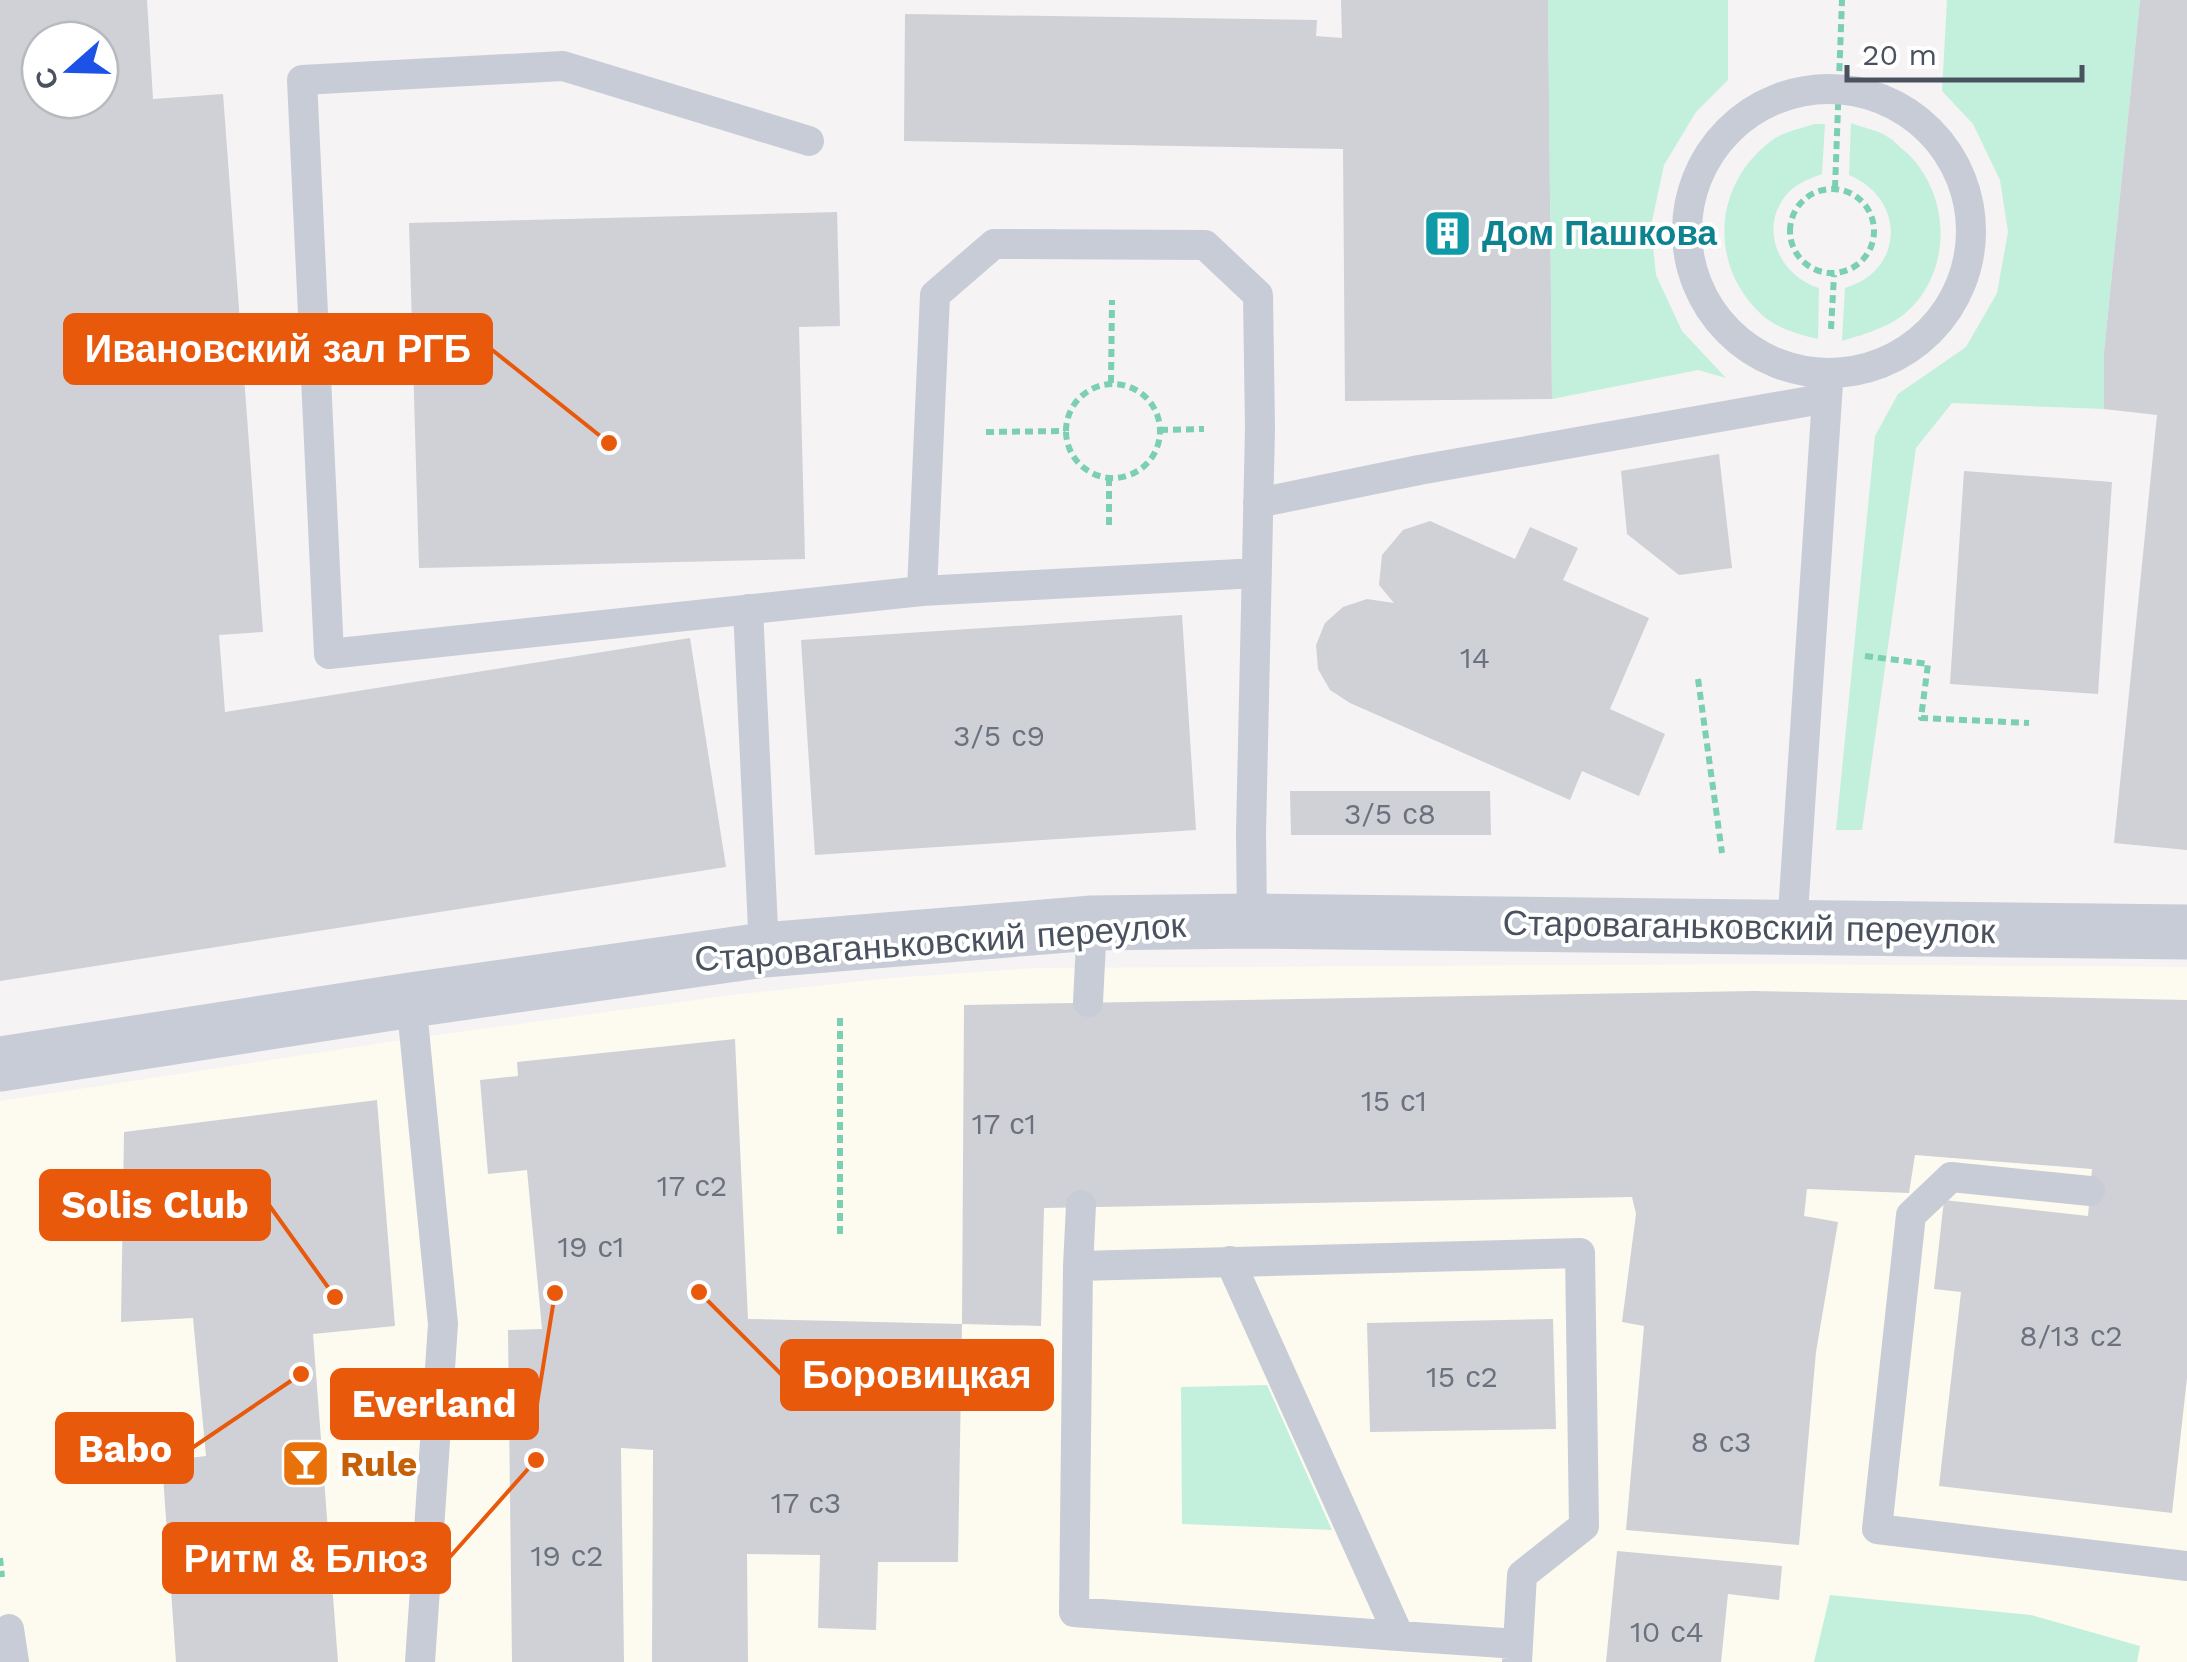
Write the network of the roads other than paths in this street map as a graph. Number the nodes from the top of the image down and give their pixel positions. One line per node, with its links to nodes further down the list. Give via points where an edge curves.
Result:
1 (808, 141): 6 (lane, via 563,66 302,80 330,654)
2 (1827, 387): 2 (lane, via 1911,350 1943,319 1964,280 1972,236 1967,192 1949,153 1920,120 1881,98 1838,88 1792,92 1751,110 1709,155 1695,181 1686,226 1691,272 1710,313 1743,346); 3 (lane); 9 (lane)
3 (1258, 504): 4 (lane); 5 (lane, via 1258,294 1204,245 994,244 935,295)
4 (1257, 573): 5 (lane); 7 (lane)
5 (922, 591): 6 (lane)
6 (748, 609): 11 (lane)
7 (1252, 922): 8 (street, Староваганьковский переулок); 9 (street, Староваганьковский переулок)
8 (1092, 923): 11 (street, Староваганьковский переулок); 13 (lane)
9 (1792, 928): 10 (street, Староваганьковский переулок)
10 (2187, 932)
11 (764, 950): 12 (street, Староваганьковский переулок)
12 (411, 1000): 14 (street, Староваганьковский переулок); 24 (lane, via 443,1324)
13 (1088, 1002)
14 (0, 1064)
15 (2090, 1192): 19 (lane, via 1951,1177 1912,1215 1877,1528)
16 (1081, 1205): 18 (lane)
17 (1230, 1262): 18 (lane); 21 (lane); 22 (lane, via 1580,1253 1584,1526 1522,1575)
18 (1078, 1266): 21 (lane, via 1074,1612)
19 (2187, 1566)
20 (9, 1629): 23 (lane)
21 (1399, 1636): 22 (lane)
22 (1517, 1653)
23 (14, 1662)
24 (420, 1662)

